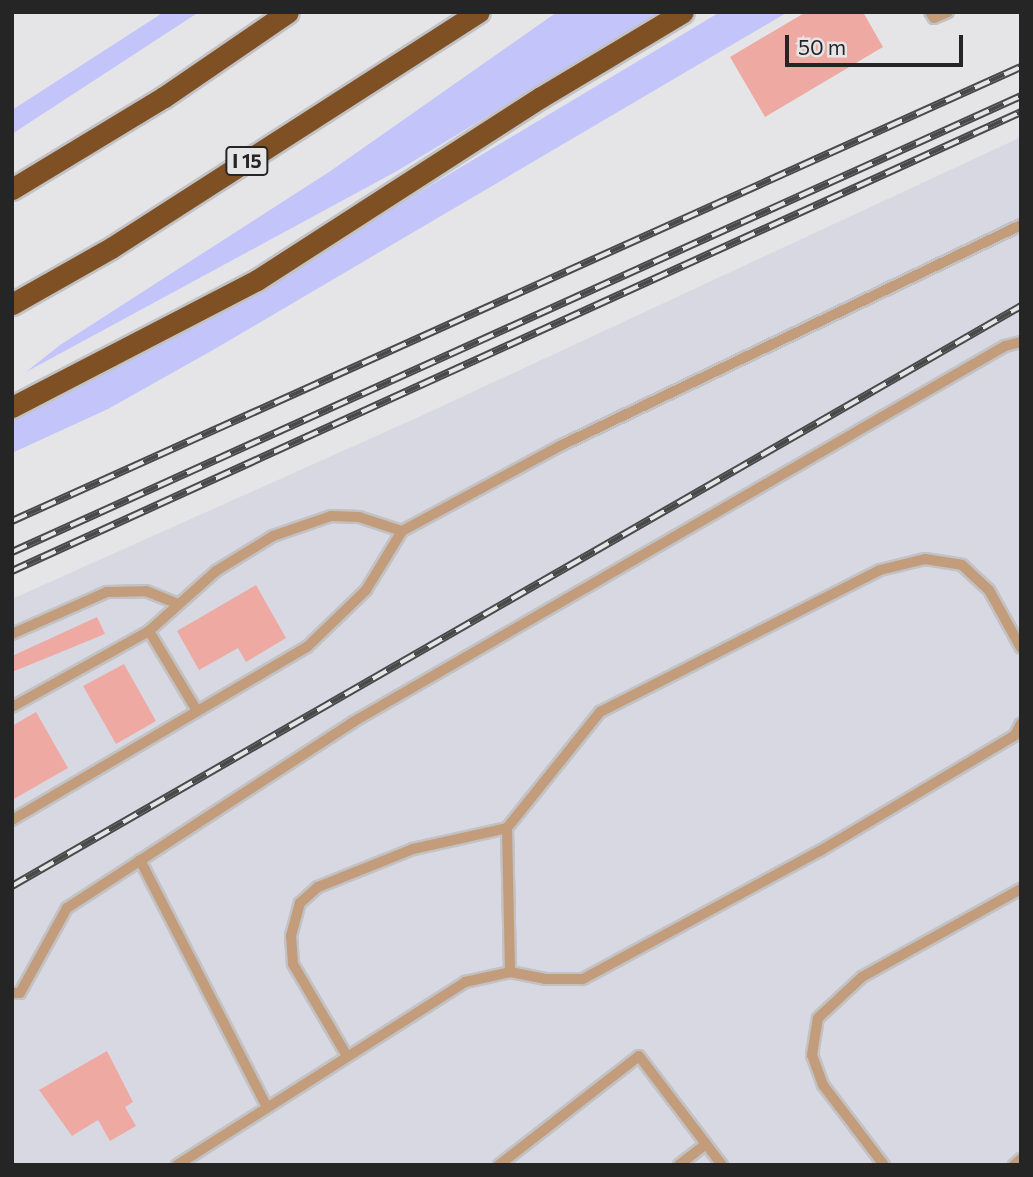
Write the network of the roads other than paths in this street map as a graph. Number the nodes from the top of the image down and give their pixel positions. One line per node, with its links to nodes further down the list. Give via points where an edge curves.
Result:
1 (288, 12): 6 (highway, via 164,97)
2 (479, 12): 8 (highway, I 15, via 111,248)
3 (683, 12): 10 (highway, via 541,97 257,280)
4 (930, 12): 5 (lane, via 934,18)
5 (948, 12)
6 (12, 189)
7 (1021, 225): 11 (lane, via 562,445)
8 (12, 304)
9 (1021, 342): 21 (lane, via 1005,346 352,722)
10 (12, 407)
11 (402, 531): 12 (lane, via 359,517 320,520 273,536 216,571); 17 (lane, via 366,590 307,647)
12 (179, 604): 13 (lane); 14 (lane, via 146,591 107,592)
13 (149, 631): 16 (lane); 17 (lane)
14 (12, 634)
15 (1021, 648): 20 (lane, via 989,590 962,565 925,559 880,570 600,712)
16 (12, 707)
17 (197, 711): 19 (lane)
18 (1021, 723): 23 (lane, via 1015,735 820,851 583,979 545,979)
19 (12, 820)
20 (507, 828): 23 (lane); 25 (lane, via 413,849 318,887 300,903 291,936 293,964)
21 (140, 860): 24 (lane, via 67,908 20,993); 26 (lane)
22 (1021, 889): 33 (lane, via 862,977 818,1018 812,1055 823,1085)
23 (510, 972): 25 (lane, via 465,982)
24 (12, 993)
25 (347, 1056): 26 (lane)
26 (267, 1107): 29 (lane)
27 (706, 1144): 30 (lane, via 639,1056); 31 (lane); 32 (lane)
28 (1021, 1159): 34 (lane)
29 (177, 1165)
30 (499, 1165)
31 (679, 1165)
32 (722, 1165)
33 (884, 1165)
34 (1014, 1165)

